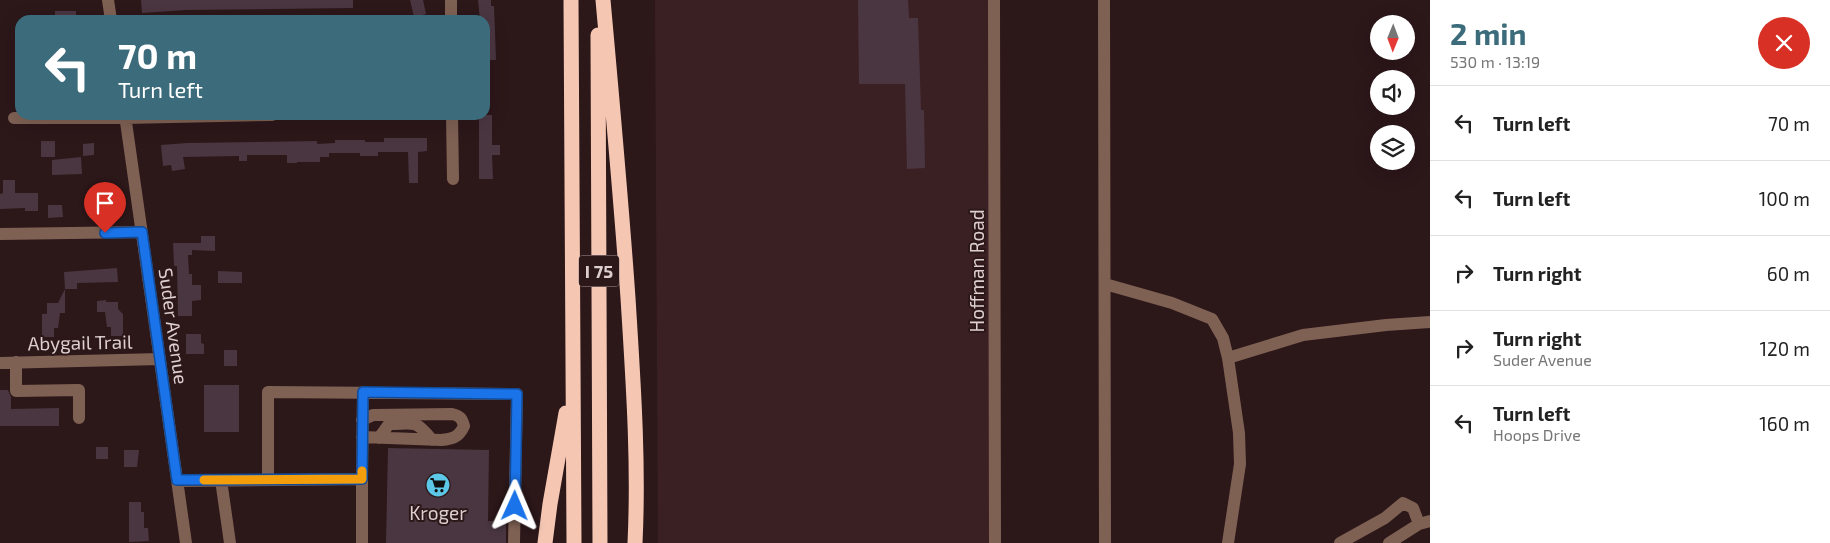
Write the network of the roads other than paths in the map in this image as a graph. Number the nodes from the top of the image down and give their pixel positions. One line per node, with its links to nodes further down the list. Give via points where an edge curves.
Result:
1 (108, 0): 8 (street)
2 (451, 0): 9 (street)
3 (572, 0): 21 (highway, I 75)
4 (598, 0): 37 (highway, I 75)
5 (603, 0): 38 (highway, via 621,196 634,393)
6 (994, 0): 39 (street, Hoffman Road)
7 (1104, 0): 15 (street)
8 (110, 15)
9 (452, 15)
10 (126, 120): 13 (street, Suder Avenue)
11 (452, 120): 12 (street)
12 (452, 179)
13 (142, 232): 14 (street); 18 (street, Suder Avenue)
14 (0, 234)
15 (1104, 284): 17 (street, via 1172,303 1212,319 1223,338); 40 (street)
16 (1430, 322): 17 (street, via 1303,335)
17 (1228, 358): 41 (street, via 1240,464)
18 (160, 359): 20 (street, Abygail Trail); 28 (street, Suder Avenue)
19 (0, 362): 20 (street, Abygail Trail)
20 (16, 362): 23 (street, via 16,391 79,390)
21 (573, 377): 35 (highway); 36 (highway, I 75)
22 (363, 392): 24 (street); 26 (street, via 268,392); 34 (street, via 517,394)
23 (80, 418)
24 (362, 420): 25 (street); 25 (street, via 373,415 452,414 463,419 464,426 452,439 432,440 418,424 389,424 379,438)
25 (362, 438): 27 (street)
26 (268, 479): 27 (street); 29 (street)
27 (362, 479): 33 (street)
28 (177, 480): 29 (street); 31 (street, Suder Avenue)
29 (221, 480): 32 (street)
30 (1424, 522): 42 (street, via 1413,508 1403,503 1385,518); 43 (street)
31 (186, 543)
32 (230, 543)
33 (362, 543)
34 (514, 543)
35 (545, 543)
36 (574, 543)
37 (600, 543)
38 (635, 543)
39 (995, 543)
40 (1105, 543)
41 (1228, 543)
42 (1340, 543)
43 (1389, 543)

